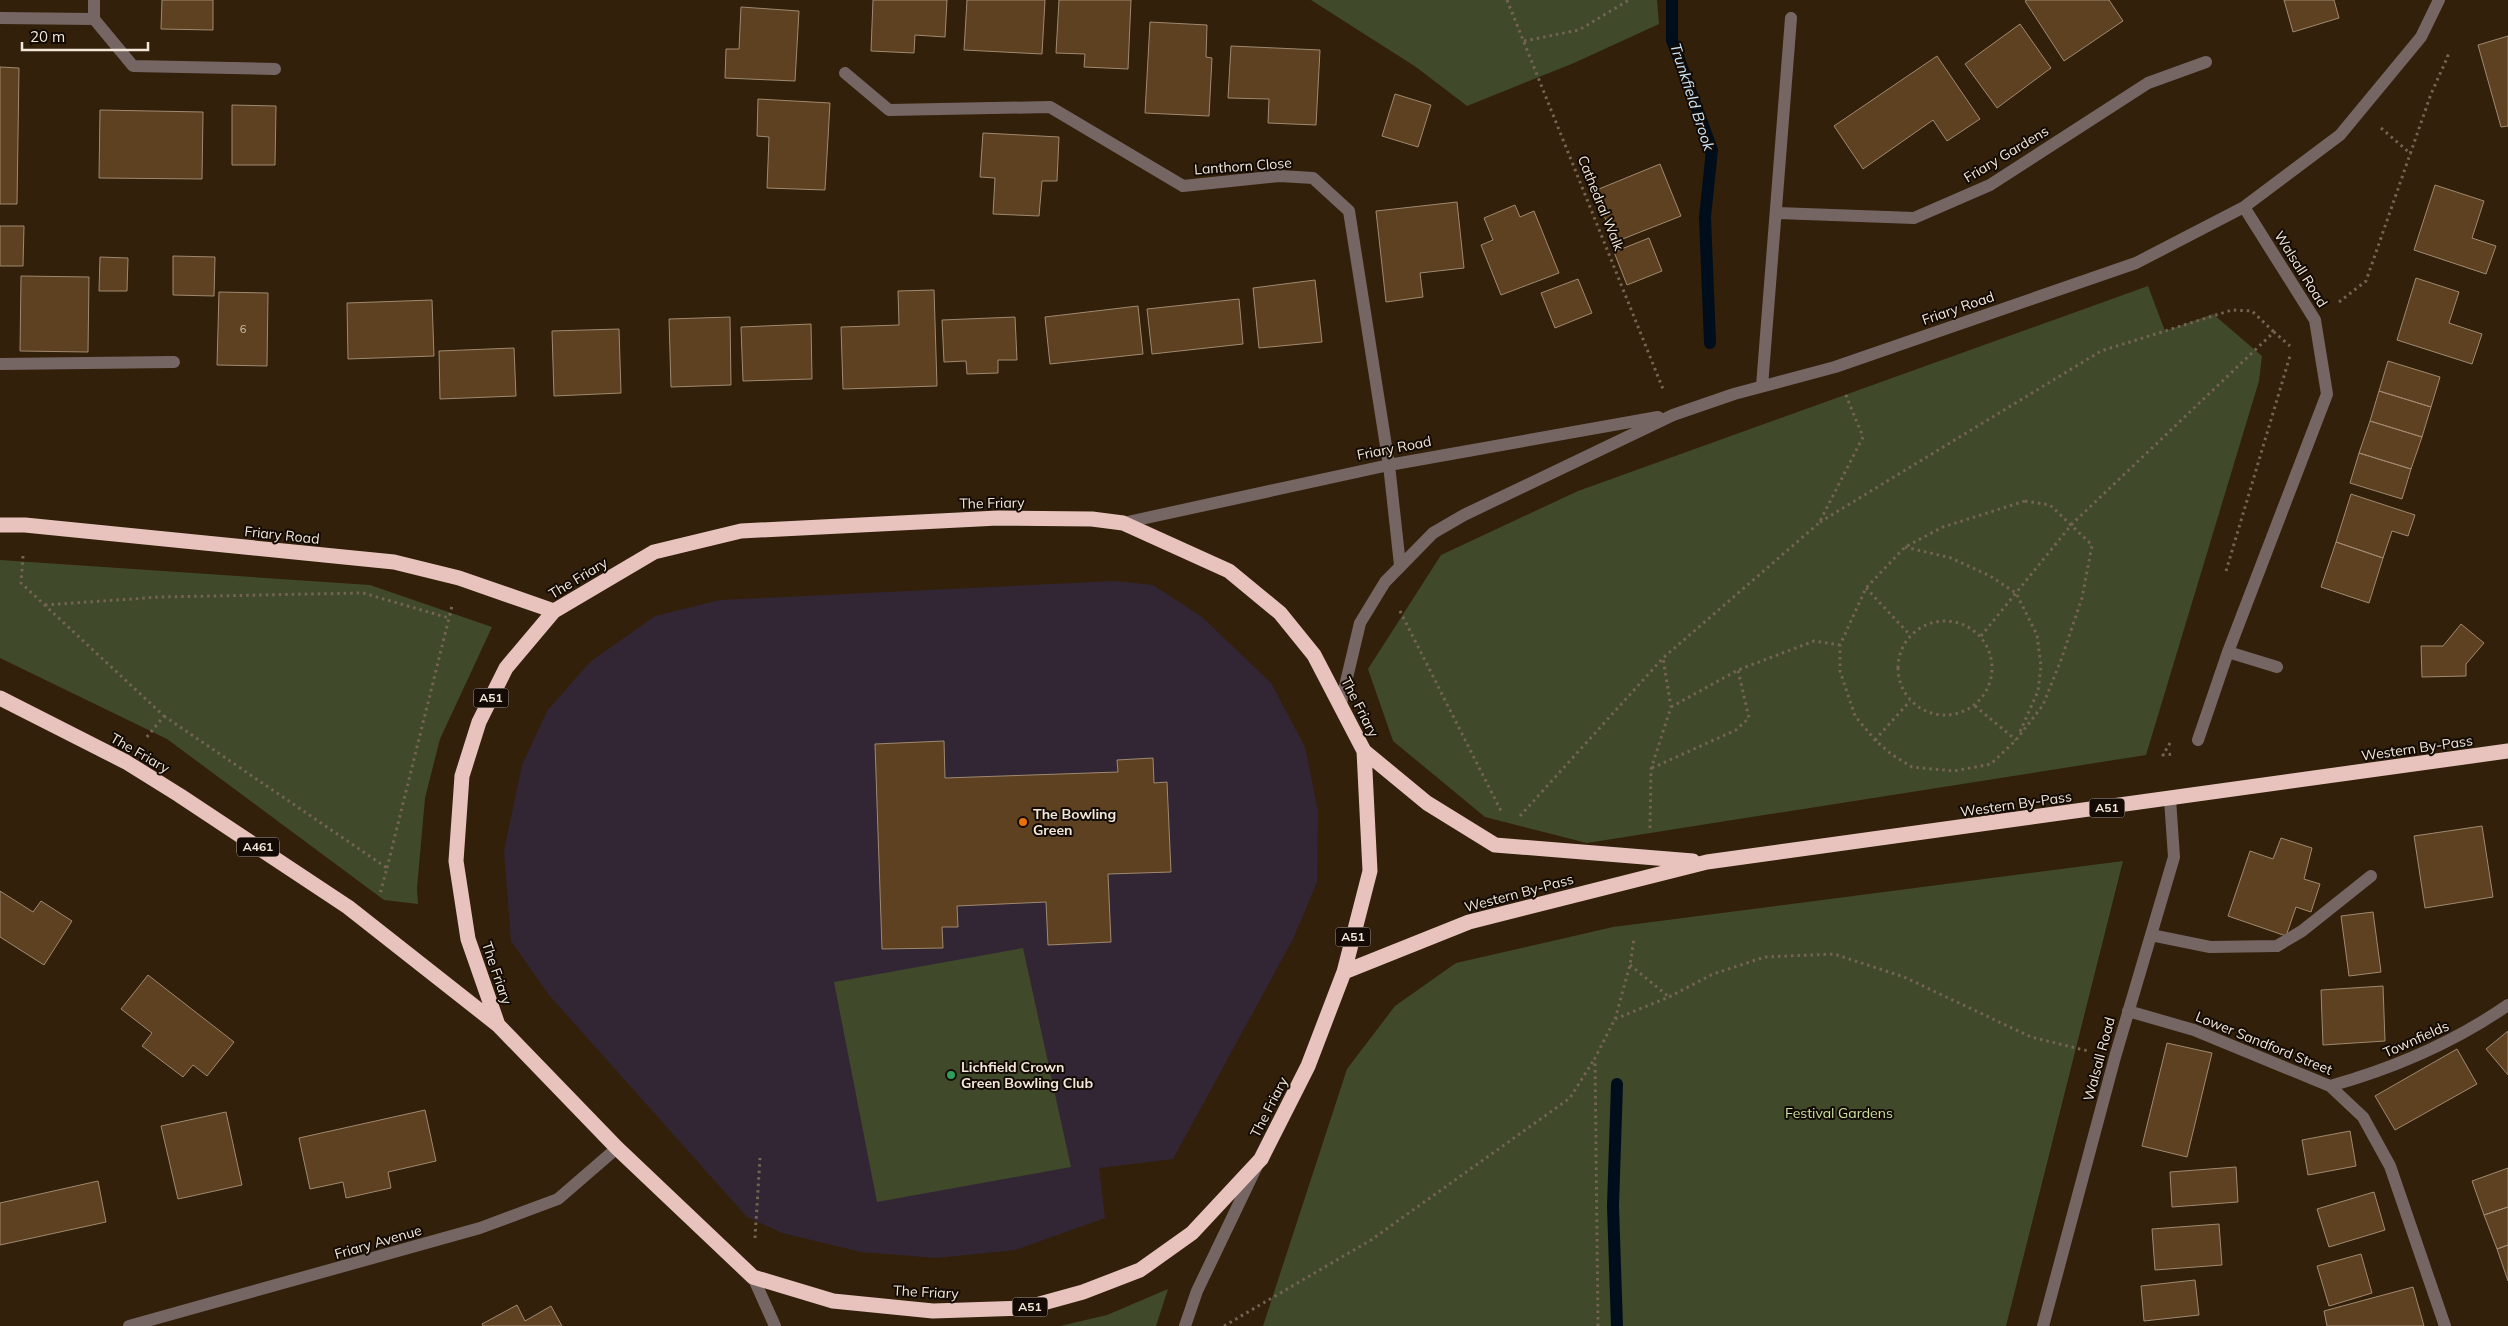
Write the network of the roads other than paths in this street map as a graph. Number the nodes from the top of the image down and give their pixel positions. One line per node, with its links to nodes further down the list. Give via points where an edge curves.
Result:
1 (94, 0): 5 (street)
2 (2439, 0): 9 (street, via 2421,37 2340,135)
3 (0, 18): 5 (street)
4 (1791, 18): 10 (street)
5 (94, 19): 7 (street, via 133,66)
6 (2206, 62): 10 (street, Friary Gardens, via 2148,83 1990,185 1914,218)
7 (275, 69)
8 (845, 73): 15 (street, Lanthorn Close, via 889,110 1050,107 1183,186 1280,176 1313,178 1349,211)
9 (2244, 207): 13 (street, Friary Road, via 2136,263 1835,367); 20 (street, Walsall Road, via 2316,320 2327,394)
10 (1776, 213): 13 (street)
11 (174, 362): 12 (street)
12 (0, 364)
13 (1762, 386): 14 (street, Friary Road)
14 (1673, 415): 15 (street, Friary Road); 18 (street, Friary Road, via 1464,515 1433,533)
15 (1390, 464): 16 (street, Friary Road); 18 (street, Lanthorn Close)
16 (1123, 523): 19 (highway, The Friary / A51, via 1092,519 998,518 741,531 654,552); 23 (highway, The Friary / A51, via 1229,571 1280,613 1314,655)
17 (0, 525): 19 (highway, Friary Road, via 394,562 459,578)
18 (1400, 566): 23 (street, Friary Road, via 1385,582 1360,623)
19 (554, 611): 34 (highway, The Friary / A51, via 506,668 479,722 462,776 456,862 468,939)
20 (2228, 652): 21 (street); 24 (street, Walsall Road)
21 (2277, 667)
22 (0, 698): 34 (highway, The Friary / A461, via 126,762 188,800 348,907)
23 (1341, 703): 25 (highway, The Friary / A51)
24 (2198, 740)
25 (1364, 751): 28 (highway, Western By-Pass / A51, via 1427,803 1495,845); 31 (highway, The Friary / A51, via 1370,871)
26 (2508, 751): 27 (highway, Western By-Pass / A51)
27 (2170, 798): 28 (highway, Western By-Pass / A51); 30 (street, Walsall Road, via 2174,857)
28 (1706, 862): 31 (highway, Western By-Pass / A51, via 1469,922)
29 (2371, 876): 30 (street, via 2302,931 2277,946 2210,947)
30 (2151, 935): 33 (street, Walsall Road)
31 (1344, 972): 37 (highway, The Friary / A51, via 1308,1066)
32 (2508, 1005): 35 (street, Townfields, via 2472,1030 2411,1059)
33 (2128, 1011): 35 (street, Lower Sandford Street, via 2194,1030); 42 (street, Walsall Road)
34 (498, 1025): 36 (highway, The Friary / A51)
35 (2330, 1086): 43 (street, Lower Sandford Street, via 2363,1117 2390,1166)
36 (617, 1148): 38 (highway, The Friary / A51); 39 (street, Friary Avenue, via 558,1199 480,1228)
37 (1261, 1158): 38 (highway, The Friary / A51, via 1192,1233 1140,1270 1083,1292 1025,1308 933,1311 833,1301); 41 (street, The Friary, via 1197,1291)
38 (753, 1277): 40 (street, The Friary)
39 (129, 1326)
40 (775, 1326)
41 (1185, 1326)
42 (2043, 1326)
43 (2445, 1326)

